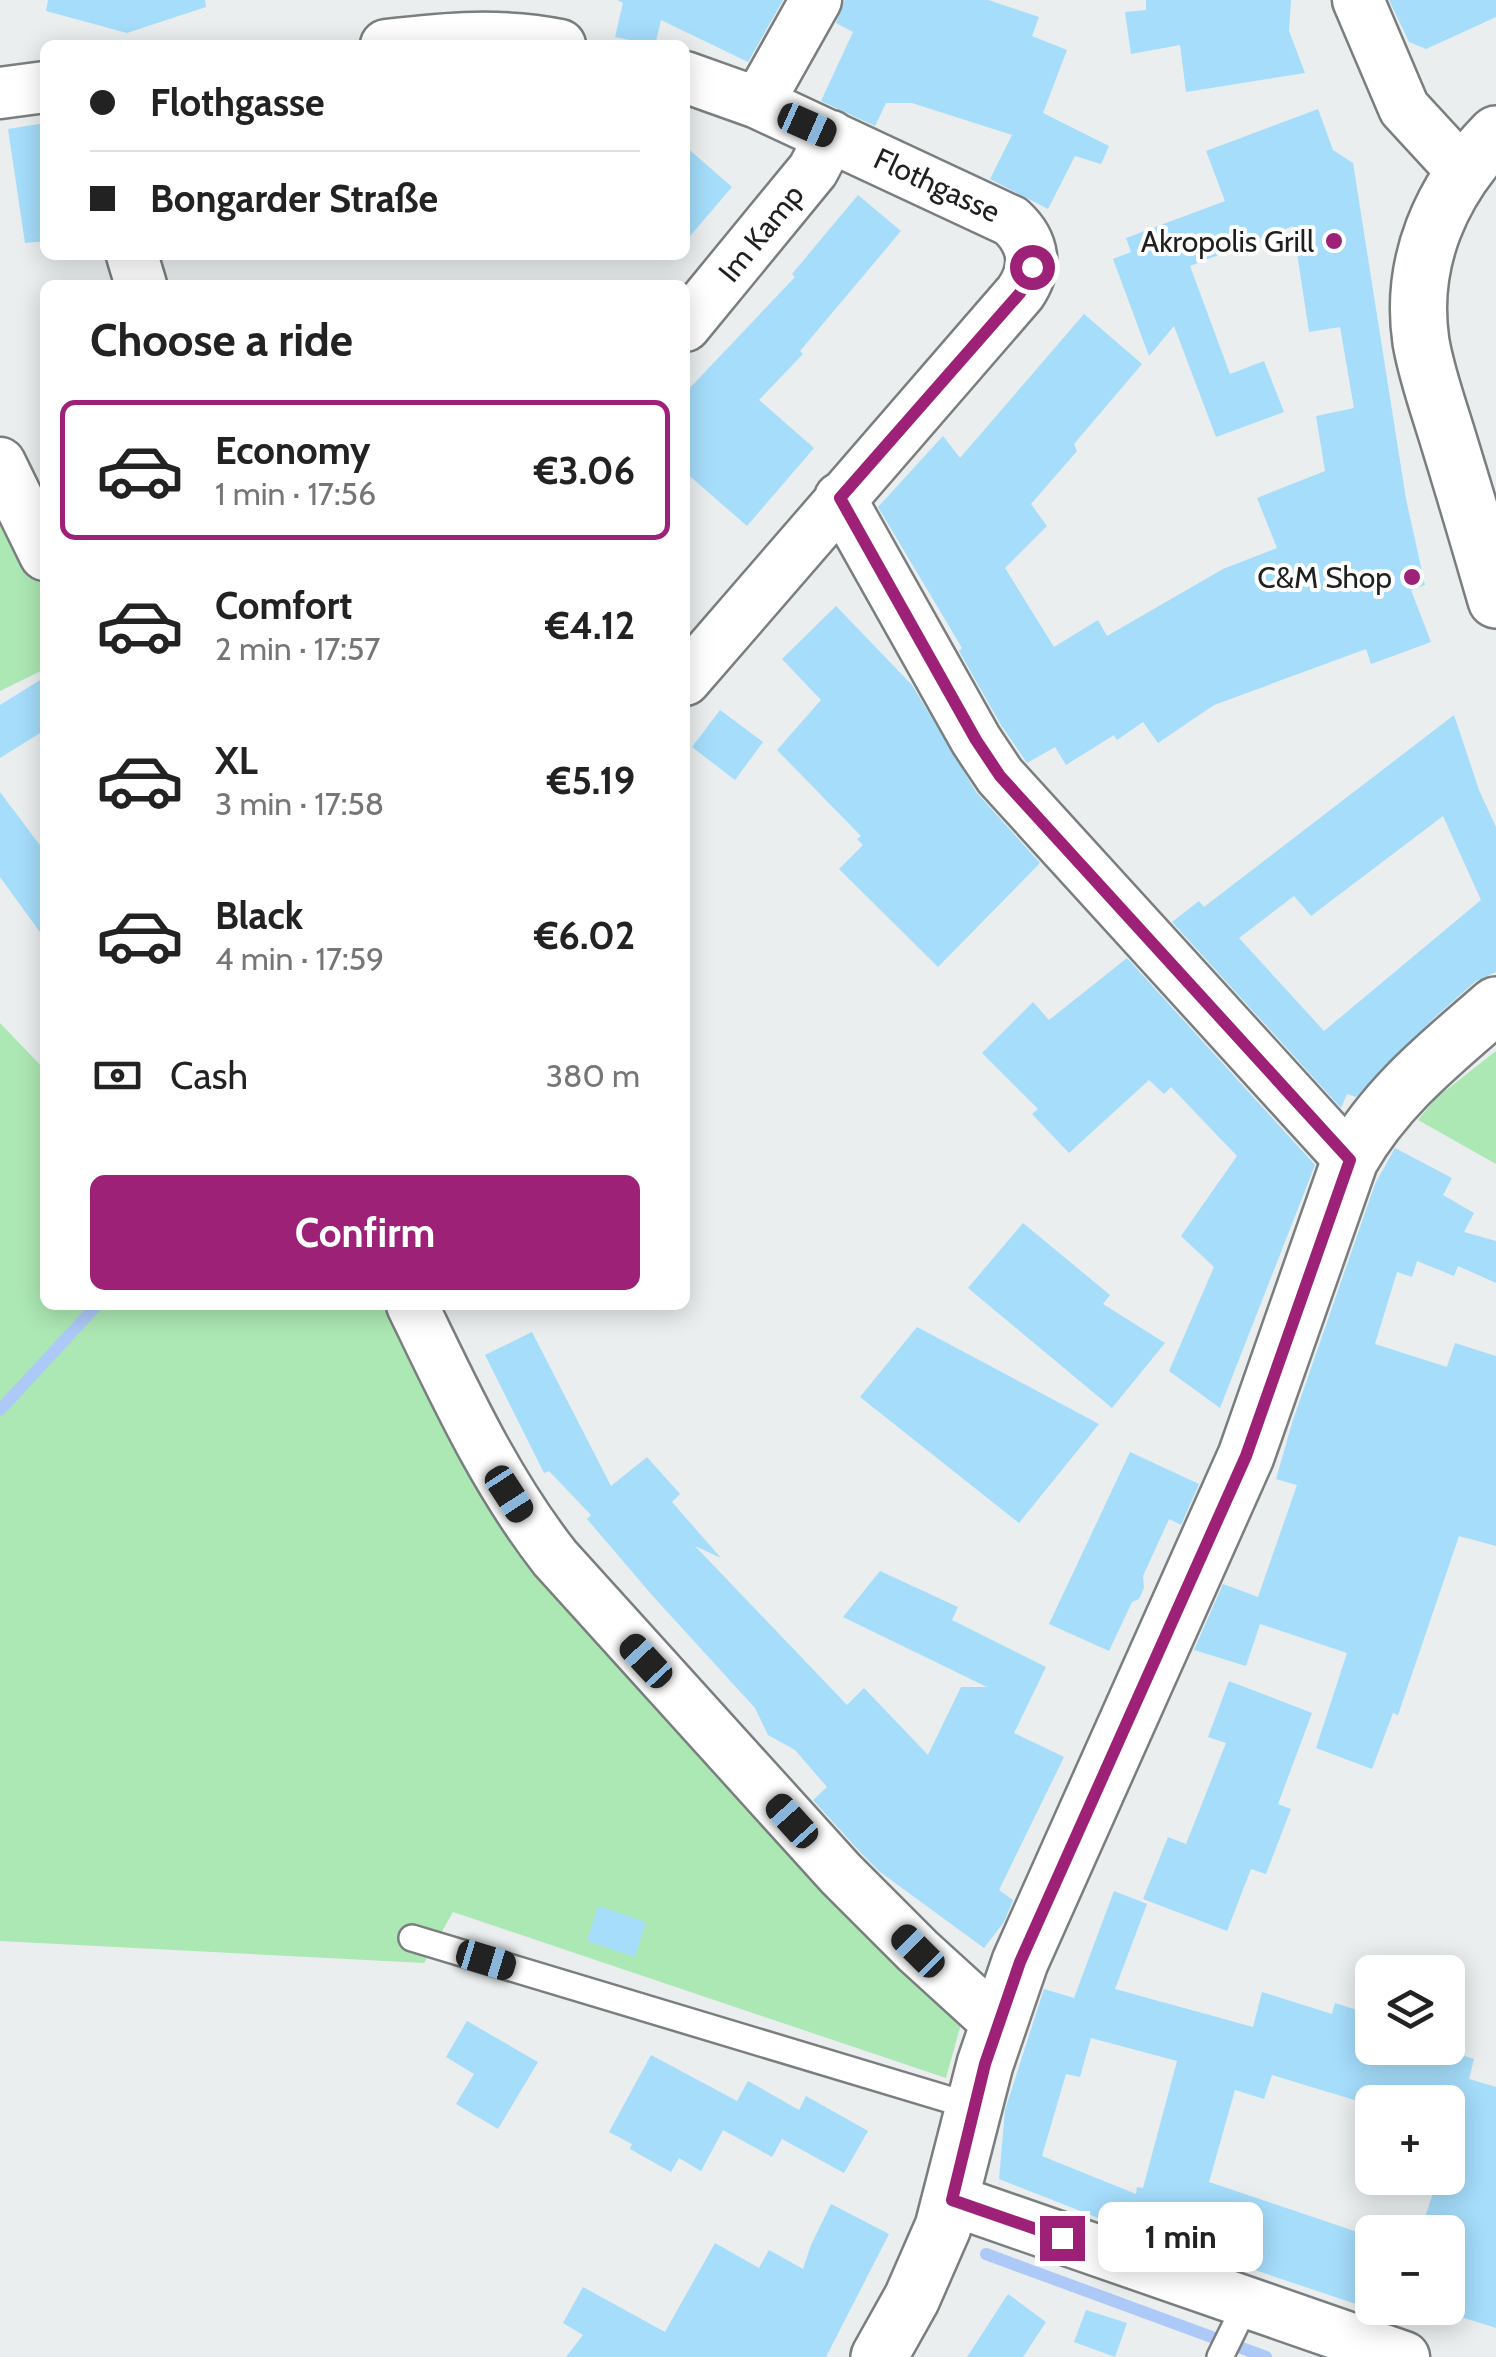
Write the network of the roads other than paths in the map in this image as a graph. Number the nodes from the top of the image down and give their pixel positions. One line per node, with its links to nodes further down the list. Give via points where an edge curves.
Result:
1 (816, 0): 8 (street)
2 (1358, 0): 10 (street, via 1404,108)
3 (457, 40): 4 (street)
4 (522, 40)
5 (690, 79): 8 (street, Flothgasse)
6 (40, 88): 7 (street)
7 (0, 93)
8 (758, 102): 9 (street, Flothgasse)
9 (832, 136): 11 (street, Im Kamp, via 813,170); 13 (street, Flothgasse, via 1011,221 1028,240 1032,258 1020,293)
10 (1479, 152): 14 (street, via 1442,205 1427,246 1419,322 1426,366)
11 (690, 320)
12 (0, 463): 15 (street)
13 (840, 498): 17 (street, Flothgasse); 19 (street, via 1000,776)
14 (1487, 532): 16 (street)
15 (40, 545)
16 (1496, 600)
17 (690, 674)
18 (1496, 1005): 19 (street, via 1398,1093)
19 (1350, 1160): 22 (street, via 1246,1456 1040,1913)
20 (414, 1310): 22 (street, via 486,1457 555,1558 841,1874)
21 (412, 1938): 23 (lane)
22 (997, 2024): 23 (street)
23 (974, 2107): 24 (street)
24 (952, 2200): 25 (street); 26 (street, via 912,2298)
25 (1241, 2314): 27 (lane); 28 (street)
26 (879, 2357)
27 (1220, 2357)
28 (1404, 2357)

